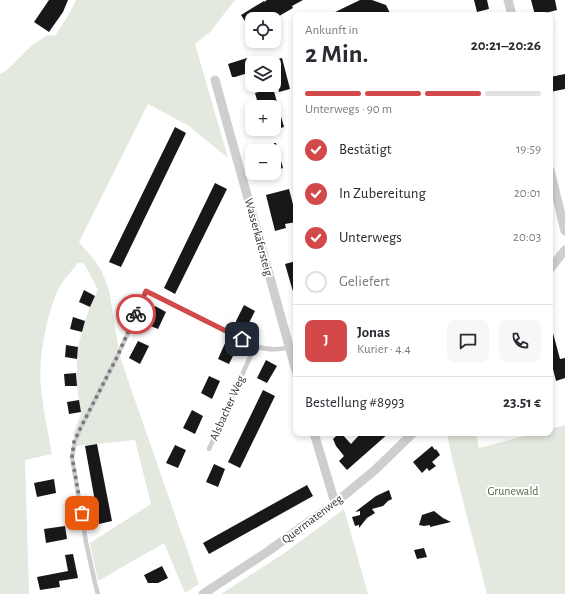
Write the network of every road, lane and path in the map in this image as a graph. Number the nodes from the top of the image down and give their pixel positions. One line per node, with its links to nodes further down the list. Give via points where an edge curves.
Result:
1 (508, 0): 2 (street)
2 (511, 12)
3 (216, 80): 10 (street, Wasserkäfersteig)
4 (553, 182): 5 (street)
5 (565, 231)
6 (565, 250): 7 (street)
7 (553, 264)
8 (293, 341): 10 (street)
9 (255, 346): 10 (lane, via 272,350); 14 (lane, Alsbacher Weg); 16 (lane, via 146,291 117,357 74,442 72,457 86,542)
10 (289, 347): 11 (street, Wasserkäfersteig)
11 (293, 361)
12 (315, 436): 15 (street)
13 (410, 436): 15 (street, Quermatenweg, via 375,470)
14 (210, 449)
15 (335, 503): 17 (street, Quermatenweg)
16 (98, 594)
17 (203, 594)

